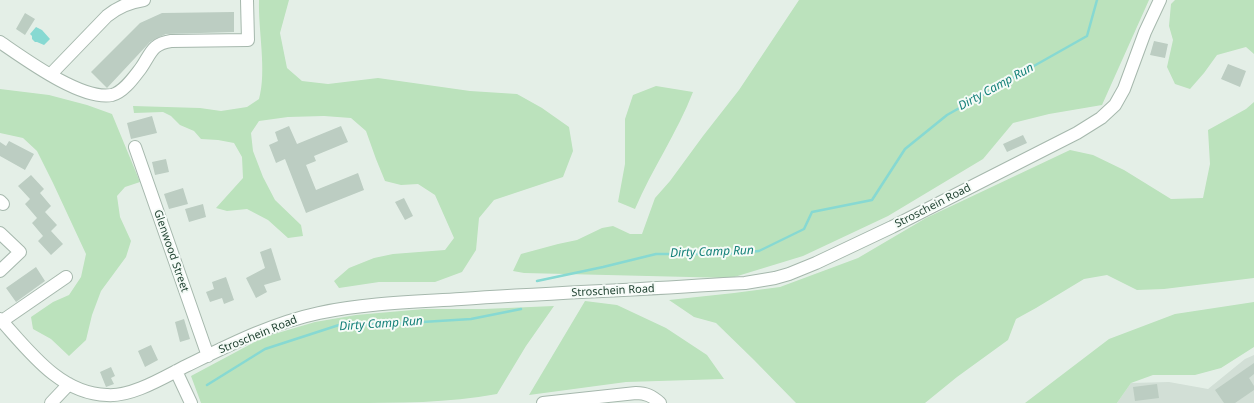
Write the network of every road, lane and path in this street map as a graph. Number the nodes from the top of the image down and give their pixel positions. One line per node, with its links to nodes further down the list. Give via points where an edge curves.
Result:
1 (144, 0): 5 (street, via 129,3 107,16)
2 (247, 0): 5 (street, via 248,40 171,41 159,44 137,73 117,93 105,95 85,91)
3 (1160, 0): 11 (street, Stroschein Road, via 1144,32 1124,89 1114,105 1101,118 1077,133 892,227 802,269 774,278 745,283 484,298 335,310 279,324)
4 (0, 42): 5 (street)
5 (51, 74)
6 (135, 147): 11 (street, Glenwood Street)
7 (0, 233): 8 (street, via 20,252)
8 (0, 271)
9 (66, 277): 10 (street)
10 (1, 320): 13 (street, Stroschein Road, via 39,361)
11 (208, 356): 12 (street, Stroschein Road)
12 (176, 371): 14 (street, Stroschein Road, via 146,385); 16 (street)
13 (69, 384): 14 (street, Stroschein Road, via 101,395); 15 (street)
14 (128, 398)
15 (51, 403)
16 (191, 403)
17 (543, 403): 18 (street, via 636,392 645,393)
18 (660, 403)

